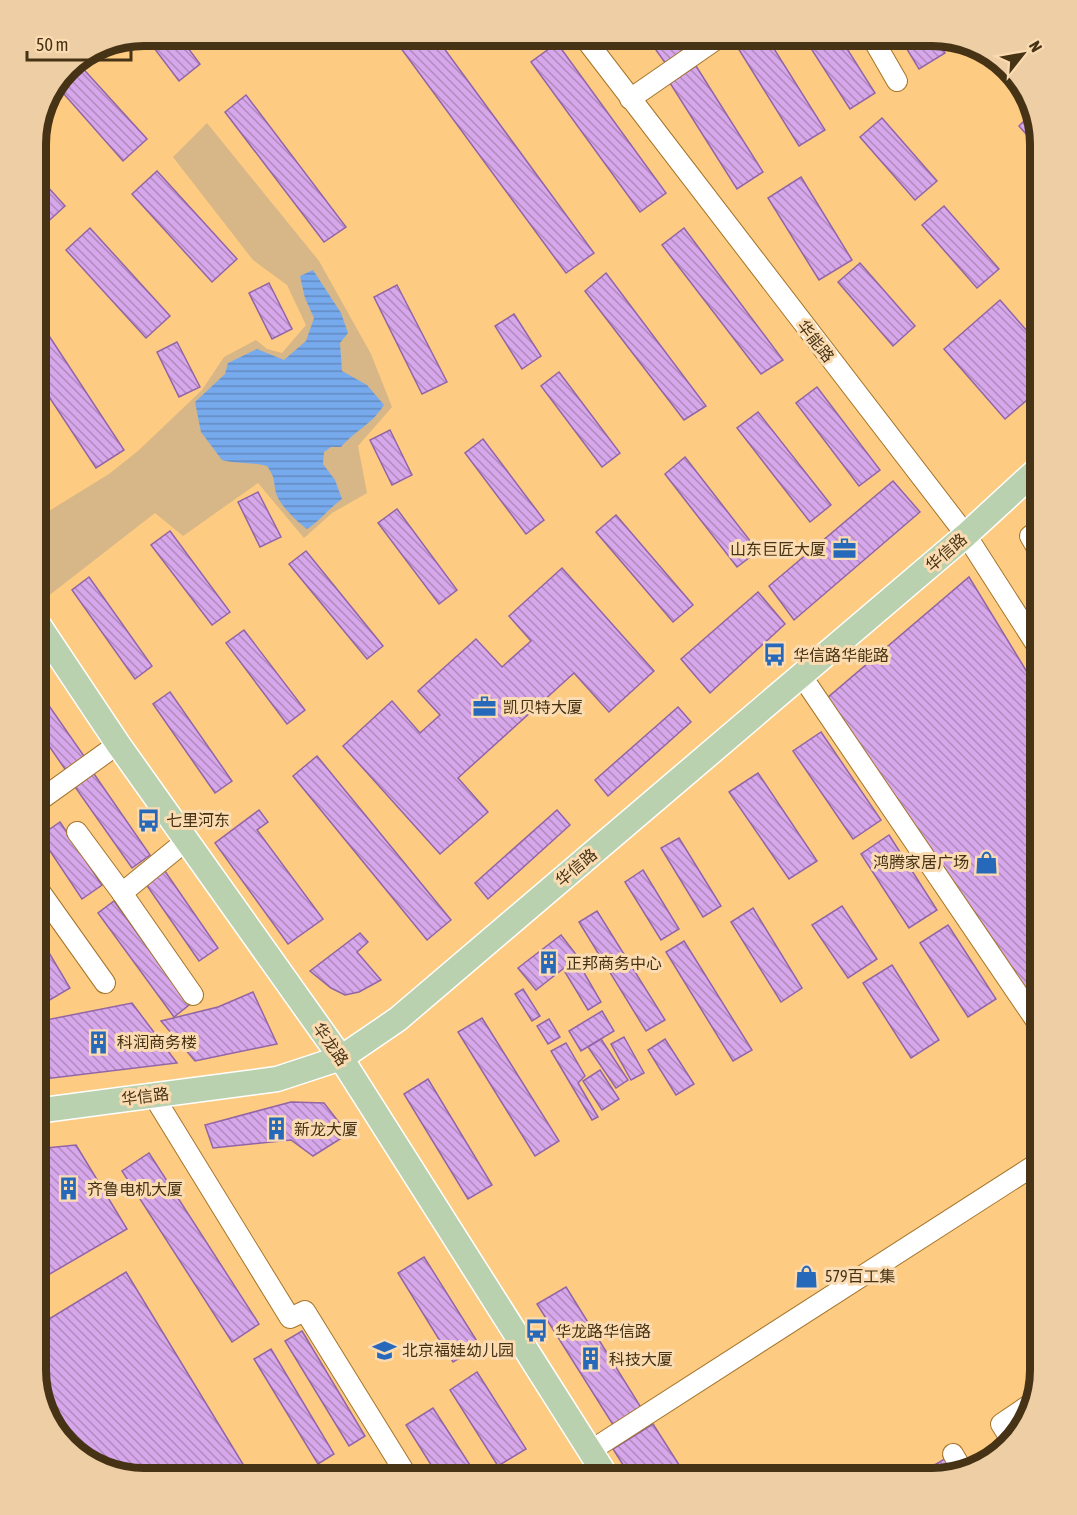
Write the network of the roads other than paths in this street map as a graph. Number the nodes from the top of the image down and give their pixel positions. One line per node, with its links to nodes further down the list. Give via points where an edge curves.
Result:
1 (591, 47): 5 (street, 华能路)
2 (706, 47): 5 (street)
3 (877, 47): 4 (street)
4 (897, 81)
5 (630, 99): 7 (street, 华能路)
6 (1030, 478): 7 (main road, 华信路)
7 (966, 535): 8 (street, 华能路); 10 (main road, 华信路)
8 (1030, 635)
9 (47, 637): 11 (main road, 华龙路)
10 (801, 675): 19 (street); 20 (main road, 华信路, via 398,1019)
11 (118, 744): 12 (street); 14 (main road, 华龙路)
12 (46, 795)
13 (77, 832): 15 (street)
14 (187, 840): 15 (street); 20 (main road, 华龙路)
15 (122, 893): 18 (street)
16 (46, 901): 17 (street)
17 (105, 984)
18 (193, 995)
19 (1030, 1012)
20 (341, 1058): 21 (main road, 华信路, via 277,1079); 26 (main road, 华龙路)
21 (153, 1095): 22 (main road, 华信路); 27 (street, via 290,1318 305,1311)
22 (46, 1110)
23 (1030, 1168): 26 (street)
24 (1022, 1410): 25 (street, via 1001,1424)
25 (1007, 1434)
26 (590, 1451): 28 (main road, 华龙路)
27 (402, 1468)
28 (601, 1468)

